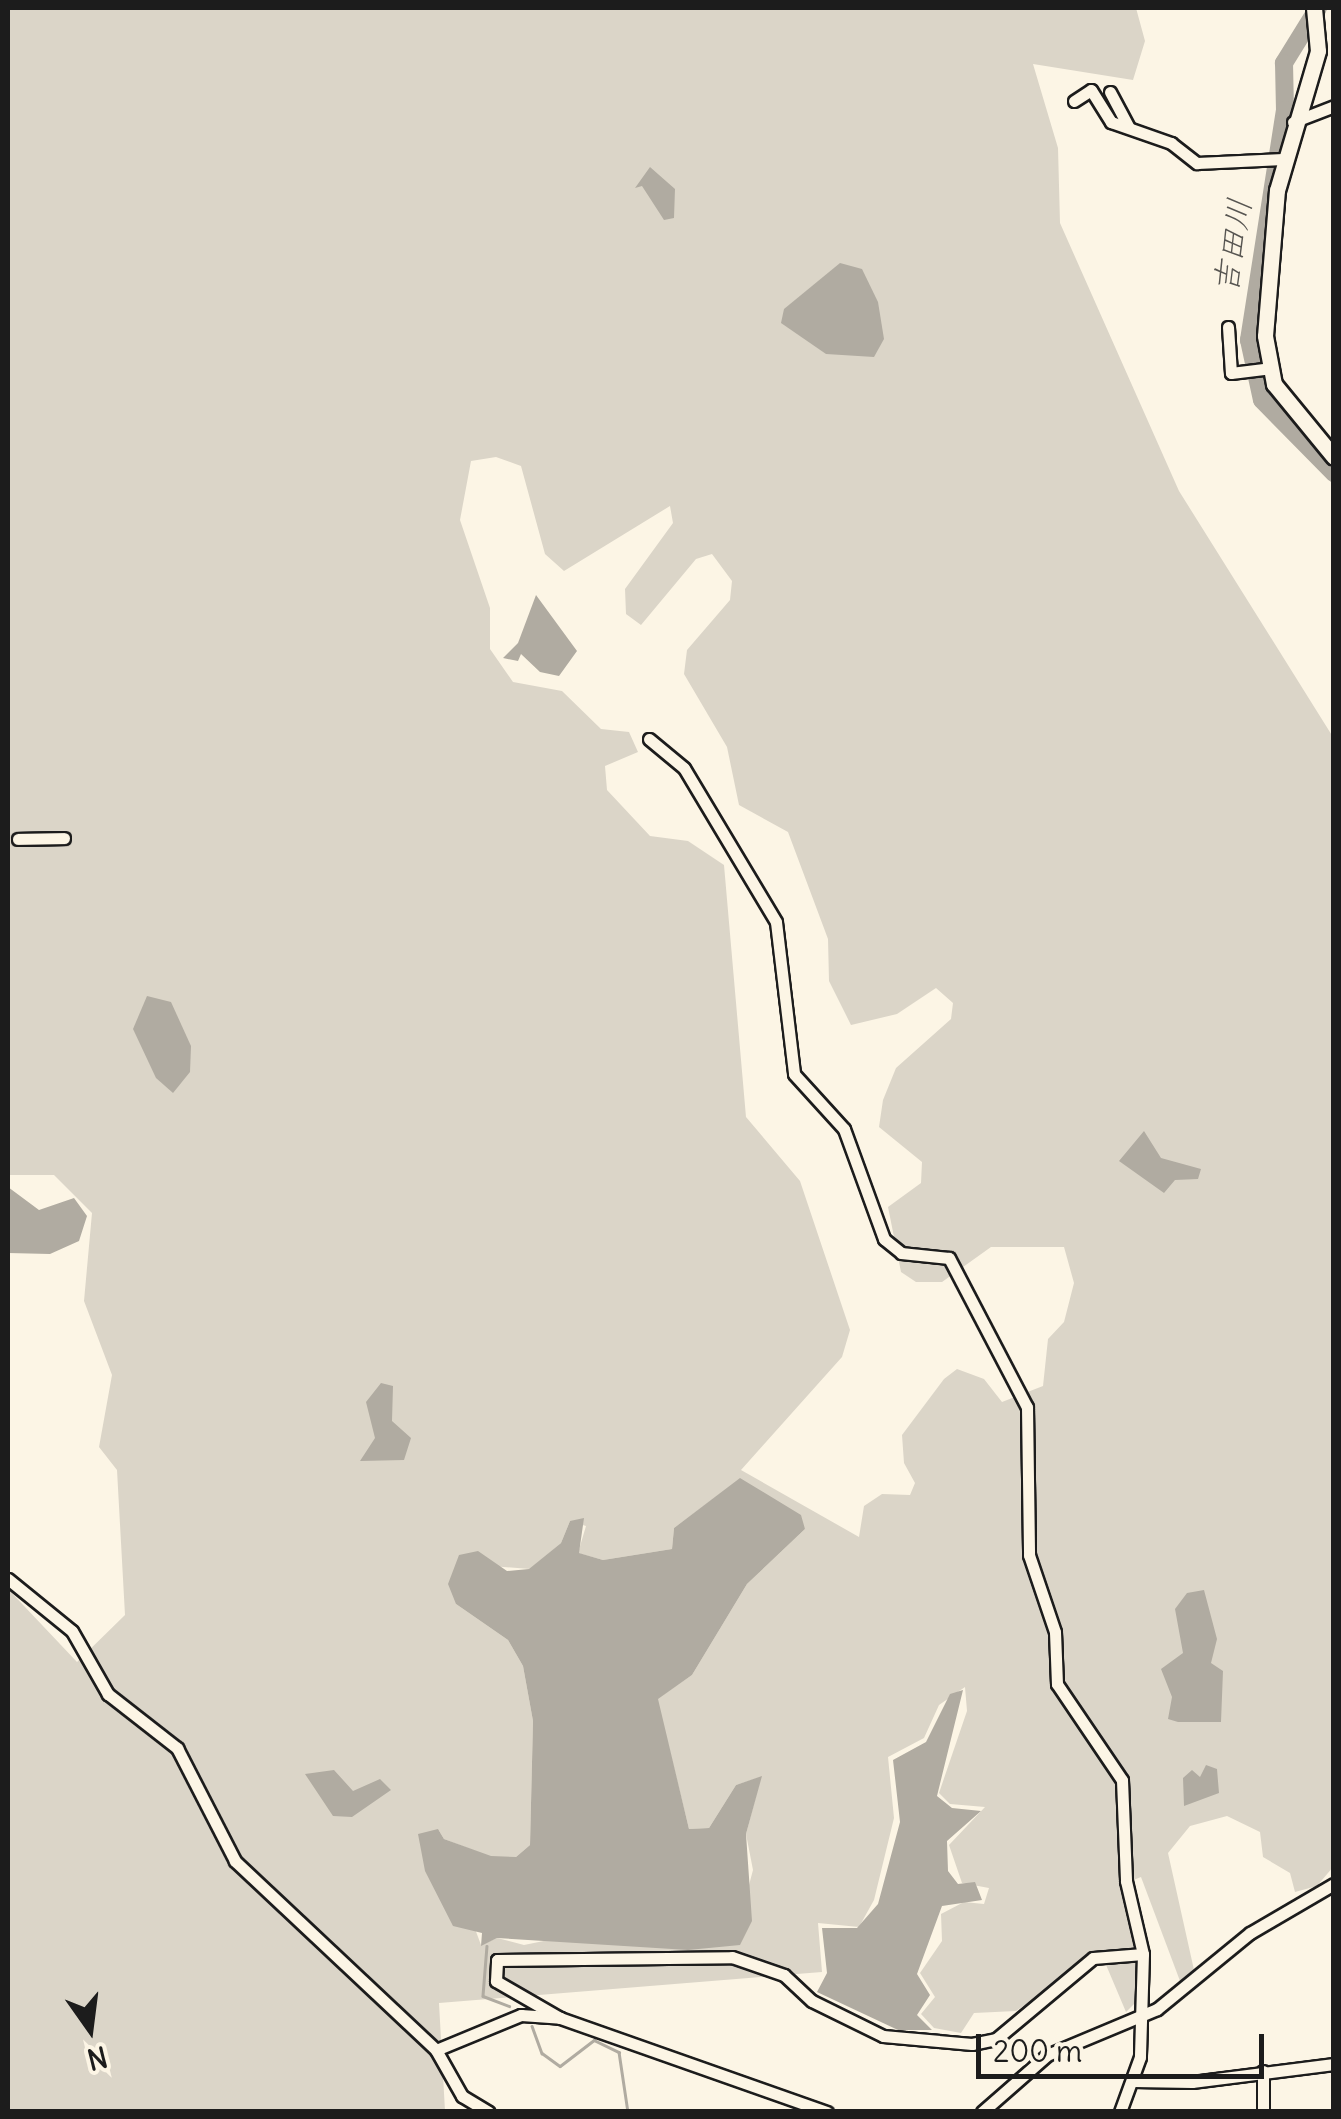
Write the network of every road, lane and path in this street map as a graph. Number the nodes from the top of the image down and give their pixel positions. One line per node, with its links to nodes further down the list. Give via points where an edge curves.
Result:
1 (1316, 14): 5 (main road, via 1315,62)
2 (1110, 92): 6 (street)
3 (1074, 101): 6 (street, via 1091,90 1111,122)
4 (1334, 106): 5 (street)
5 (1293, 122): 7 (main road)
6 (1129, 127): 7 (street, via 1197,163)
7 (1278, 158): 9 (main road)
8 (1228, 327): 9 (street, via 1228,365 1246,375)
9 (1266, 370): 10 (main road, via 1290,410)
10 (1334, 457)
11 (649, 739): 16 (street, via 684,768 776,922 794,1074 844,1129 884,1239 901,1253 949,1258 1027,1408 1029,1555 1055,1632 1057,1684 1122,1780 1126,1881)
12 (64, 838): 13 (street)
13 (18, 839)
14 (8, 1579): 19 (street, via 72,1630 108,1694 177,1748 235,1860)
15 (1334, 1884): 17 (street, via 1279,1913)
16 (1143, 1954): 17 (street); 18 (street, via 1093,1958 985,2042 883,2036 809,1998 784,1976 732,1957 497,1960 496,1981)
17 (1142, 2016): 22 (street); 25 (street, via 1047,2056)
18 (560, 2018): 19 (street, via 521,2015); 24 (street)
19 (436, 2050): 23 (street, via 450,2084)
20 (1334, 2064): 21 (street)
21 (1263, 2072): 22 (street); 27 (street)
22 (1134, 2081): 26 (street)
23 (489, 2112)
24 (827, 2112)
25 (982, 2112)
26 (1120, 2112)
27 (1263, 2112)

